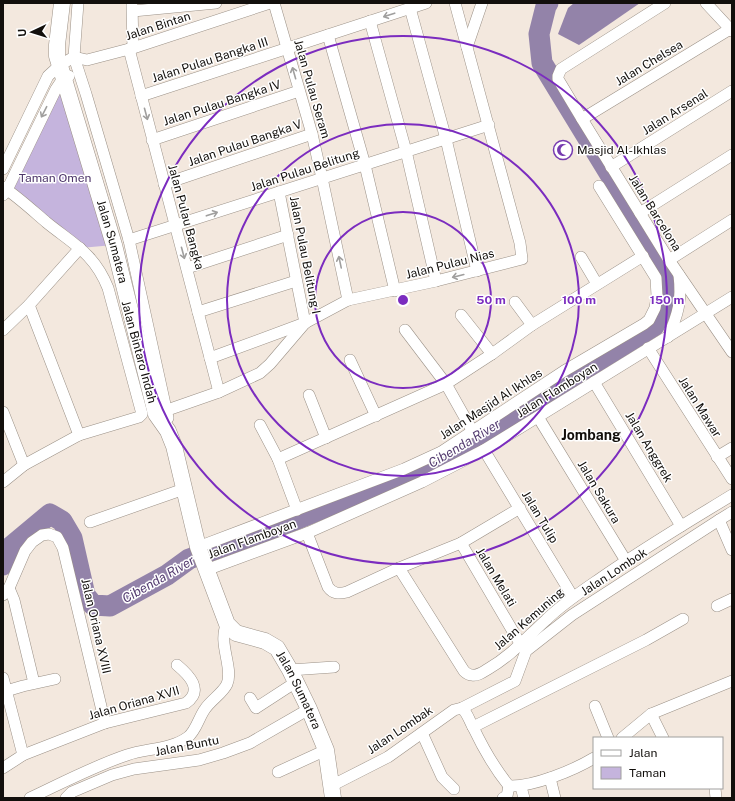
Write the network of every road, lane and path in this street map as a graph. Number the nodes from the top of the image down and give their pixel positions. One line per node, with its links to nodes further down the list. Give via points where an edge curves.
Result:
1 (62, 3): 22 (street, Jalan Sumatera, via 57,56)
2 (78, 3): 20 (street, Jalan Sumatera)
3 (216, 3): 12 (street, Jalan Bintan)
4 (270, 3): 11 (street, Jalan Bintan)
5 (274, 3): 18 (street, Jalan Pulau Seram)
6 (426, 3): 13 (street, Jalan Pulau Bangka III)
7 (455, 3): 17 (street, Jalan Pulau Nias)
8 (482, 3): 17 (street)
9 (665, 3): 26 (street, Jalan Barcelona, via 562,69 558,76 560,84)
10 (706, 3): 15 (street)
11 (256, 5): 19 (street, Jalan Bintan)
12 (132, 7): 19 (street, Jalan Pulau Bangka)
13 (410, 8): 14 (street, Jalan Pulau Bangka III, one-way to 14); 29 (street)
14 (370, 21): 16 (street, Jalan Pulau Bangka III); 31 (street)
15 (731, 30): 26 (street, Jalan Chelsea)
16 (328, 35): 18 (street, Jalan Pulau Bangka III); 33 (street)
17 (467, 47): 27 (street, Jalan Pulau Nias)
18 (287, 48): 23 (street, Jalan Pulau Seram, one-way to 18); 25 (street, Jalan Pulau Bangka III)
19 (131, 49): 21 (street, Jalan Bintan); 25 (street, Jalan Pulau Bangka)
20 (74, 57): 21 (street, Jalan Bintan); 22 (street); 22 (street, Jalan Sumatera)
21 (87, 60): 22 (street)
22 (67, 71): 35 (street, via 48,76); 39 (street, one-way to 39); 45 (street, Jalan Sumatera, via 86,94); 79 (street, Jalan Sumatera)
23 (299, 91): 28 (street, Jalan Pulau Seram); 30 (street, Jalan Pulau Bangka IV)
24 (732, 91): 34 (street, Jalan Arsenal)
25 (141, 96): 30 (street, Jalan Pulau Bangka, one-way to 30)
26 (582, 119): 34 (street, Jalan Barcelona)
27 (489, 125): 29 (street, Jalan Pulau Belitung); 51 (street, Jalan Pulau Nias, via 522,258)
28 (312, 134): 36 (street, Jalan Pulau Seram); 37 (street, Jalan Pulau Bangka V)
29 (446, 139): 31 (street, Jalan Pulau Belitung); 51 (street)
30 (152, 140): 37 (street, Jalan Pulau Bangka)
31 (406, 151): 33 (street, Jalan Pulau Belitung); 54 (street)
32 (732, 155): 41 (street)
33 (365, 165): 36 (street, Jalan Pulau Belitung); 56 (street)
34 (611, 167): 41 (street, Jalan Barcelona)
35 (3, 169)
36 (322, 178): 40 (street, Jalan Pulau Belitung); 58 (street, Jalan Pulau Seram, one-way to 36)
37 (164, 184): 43 (street, Jalan Pulau Bangka)
38 (599, 186): 47 (street, Jalan Masjid Al Ikhlas)
39 (4, 191): 46 (street, Jalan Bintaro Indah)
40 (279, 192): 43 (street, Jalan Pulau Belitung, one-way to 40); 44 (street, Jalan Pulau Belitung I)
41 (640, 213): 49 (street, Jalan Barcelona)
42 (732, 220): 49 (street)
43 (175, 226): 45 (street, Jalan Pulau Belitung); 50 (street, Jalan Pulau Bangka, one-way to 50)
44 (288, 235): 50 (street); 53 (street, Jalan Pulau Belitung I)
45 (129, 240): 79 (street, Jalan Sumatera)
46 (80, 248): 60 (street); 84 (street, Jalan Bintaro Indah, via 95,263 108,288 142,414)
47 (643, 256): 55 (street); 83 (street, Jalan Masjid Al Ikhlas, via 656,278 657,287 655,308 649,320 564,371)
48 (581, 257): 55 (street)
49 (669, 260): 52 (street, Jalan Barcelona)
50 (187, 268): 61 (street, Jalan Pulau Bangka)
51 (477, 271): 54 (street, Jalan Pulau Nias, one-way to 54)
52 (679, 275): 62 (street, Jalan Barcelona); 68 (street, via 679,308)
53 (296, 281): 61 (street); 64 (street, Jalan Pulau Belitung I)
54 (436, 281): 56 (street, Jalan Pulau Nias)
55 (597, 284): 65 (street)
56 (395, 291): 58 (street, Jalan Pulau Nias)
57 (732, 297): 62 (street, Jalan Flamboyan)
58 (348, 300): 64 (street, Jalan Pulau Nias)
59 (515, 302): 65 (street)
60 (29, 305): 66 (street); 84 (street)
61 (198, 312): 72 (street, Jalan Pulau Bangka)
62 (707, 314): 68 (street, Jalan Flamboyan); 70 (street, Jalan Barcelona)
63 (460, 315): 71 (street)
64 (305, 323): 72 (street); 76 (street, Jalan Pulau Nias, via 264,370)
65 (532, 325): 71 (street)
66 (3, 330)
67 (405, 330): 75 (street)
68 (668, 337): 69 (street, Jalan Flamboyan)
69 (648, 348): 74 (street, Jalan Flamboyan); 88 (street, Jalan Mawar)
70 (732, 352)
71 (492, 354): 75 (street)
72 (210, 358): 76 (street, Jalan Pulau Bangka)
73 (350, 360): 80 (street)
74 (594, 382): 81 (street, Jalan Flamboyan); 100 (street, Jalan Anggrek)
75 (446, 384): 80 (street); 83 (street)
76 (219, 392): 79 (street, Jalan Pulau Nias)
77 (309, 395): 85 (street)
78 (3, 412): 90 (street)
79 (161, 412): 93 (street, Jalan Sumatera, via 174,446)
80 (376, 416): 85 (street)
81 (538, 417): 87 (street, Jalan Flamboyan); 105 (street, Jalan Sakura)
82 (260, 425): 89 (street)
83 (473, 432): 96 (street, Jalan Masjid Al Ikhlas, via 441,452 404,470)
84 (79, 436): 90 (street, Jalan Bintaro Indah)
85 (326, 438): 89 (street)
86 (732, 448): 88 (street)
87 (484, 450): 95 (street, Jalan Tulip); 101 (street, Jalan Flamboyan, via 422,482)
88 (717, 457): 91 (street, Jalan Mawar)
89 (278, 459): 96 (street)
90 (24, 465): 92 (street, Jalan Bintaro Indah)
91 (732, 479)
92 (3, 482)
93 (184, 489): 99 (street); 104 (street, Jalan Sumatera)
94 (732, 495): 100 (street, Jalan Kemuning)
95 (520, 508): 102 (street, Jalan Flamboyan); 108 (street, Jalan Tulip)
96 (297, 510): 104 (street, Jalan Masjid Al Ikhlas)
97 (732, 512): 98 (street, Jalan Lombok)
98 (718, 520): 103 (street); 124 (street, Jalan Lombok, via 572,615 526,651 515,681)
99 (90, 522)
100 (681, 526): 105 (street, Jalan Kemuning)
101 (307, 533): 104 (street, Jalan Flamboyan); 106 (street, Jalan Flamboyan, via 331,591 347,592)
102 (461, 543): 106 (street, Jalan Flamboyan); 113 (street, Jalan Melati)
103 (732, 550)
104 (202, 559): 112 (street, Jalan Sumatera)
105 (626, 561): 108 (street, Jalan Kemuning)
106 (399, 568): 113 (street, Jalan Kemuning, via 468,674 478,674 503,660)
107 (6, 591): 120 (street, via 14,600); 127 (street, Jalan Oriana XVIII, via 32,542 42,535 57,537 64,548)
108 (573, 597): 113 (street, Jalan Kemuning, via 546,619)
109 (732, 599): 110 (street)
110 (717, 606)
111 (683, 619): 128 (street)
112 (227, 624): 116 (street, Jalan Sumatera, via 236,633 265,641 277,648); 143 (street, via 224,629 229,676 227,685 206,708 190,736 165,747 130,754 101,764)
113 (521, 645)
114 (177, 665): 127 (street, Jalan Oriana XVII, via 193,683 195,692 186,703)
115 (334, 667): 116 (street)
116 (293, 676): 122 (street, via 256,708); 125 (street, Jalan Sumatera)
117 (3, 678): 121 (street)
118 (55, 680): 120 (street)
119 (732, 681): 126 (street)
120 (34, 683): 121 (street)
121 (6, 691): 134 (street)
122 (250, 698)
123 (595, 706): 130 (street)
124 (462, 708): 128 (street); 129 (street, Jalan Lombak, via 454,710)
125 (309, 709): 133 (street, Jalan Sumatera); 144 (street, Jalan Buntu, via 250,743 223,753 199,760 112,775 72,792)
126 (651, 714): 131 (street); 132 (street)
127 (105, 723): 134 (street, Jalan Oriana XVII)
128 (473, 728): 139 (street)
129 (422, 733): 141 (street, via 442,777); 142 (street, Jalan Lombak)
130 (608, 737)
131 (623, 737)
132 (662, 737)
133 (326, 750): 137 (street); 142 (street, Jalan Sumatera)
134 (23, 755): 136 (street, Jalan Oriana XVII)
135 (593, 758): 138 (street)
136 (3, 768)
137 (278, 772)
138 (550, 778): 140 (street); 147 (street)
139 (509, 786): 140 (street); 145 (street, via 507,796)
140 (521, 787): 146 (street)
141 (454, 788)
142 (332, 792)
143 (30, 798)
144 (66, 798)
145 (503, 798)
146 (524, 798)
147 (555, 798)

